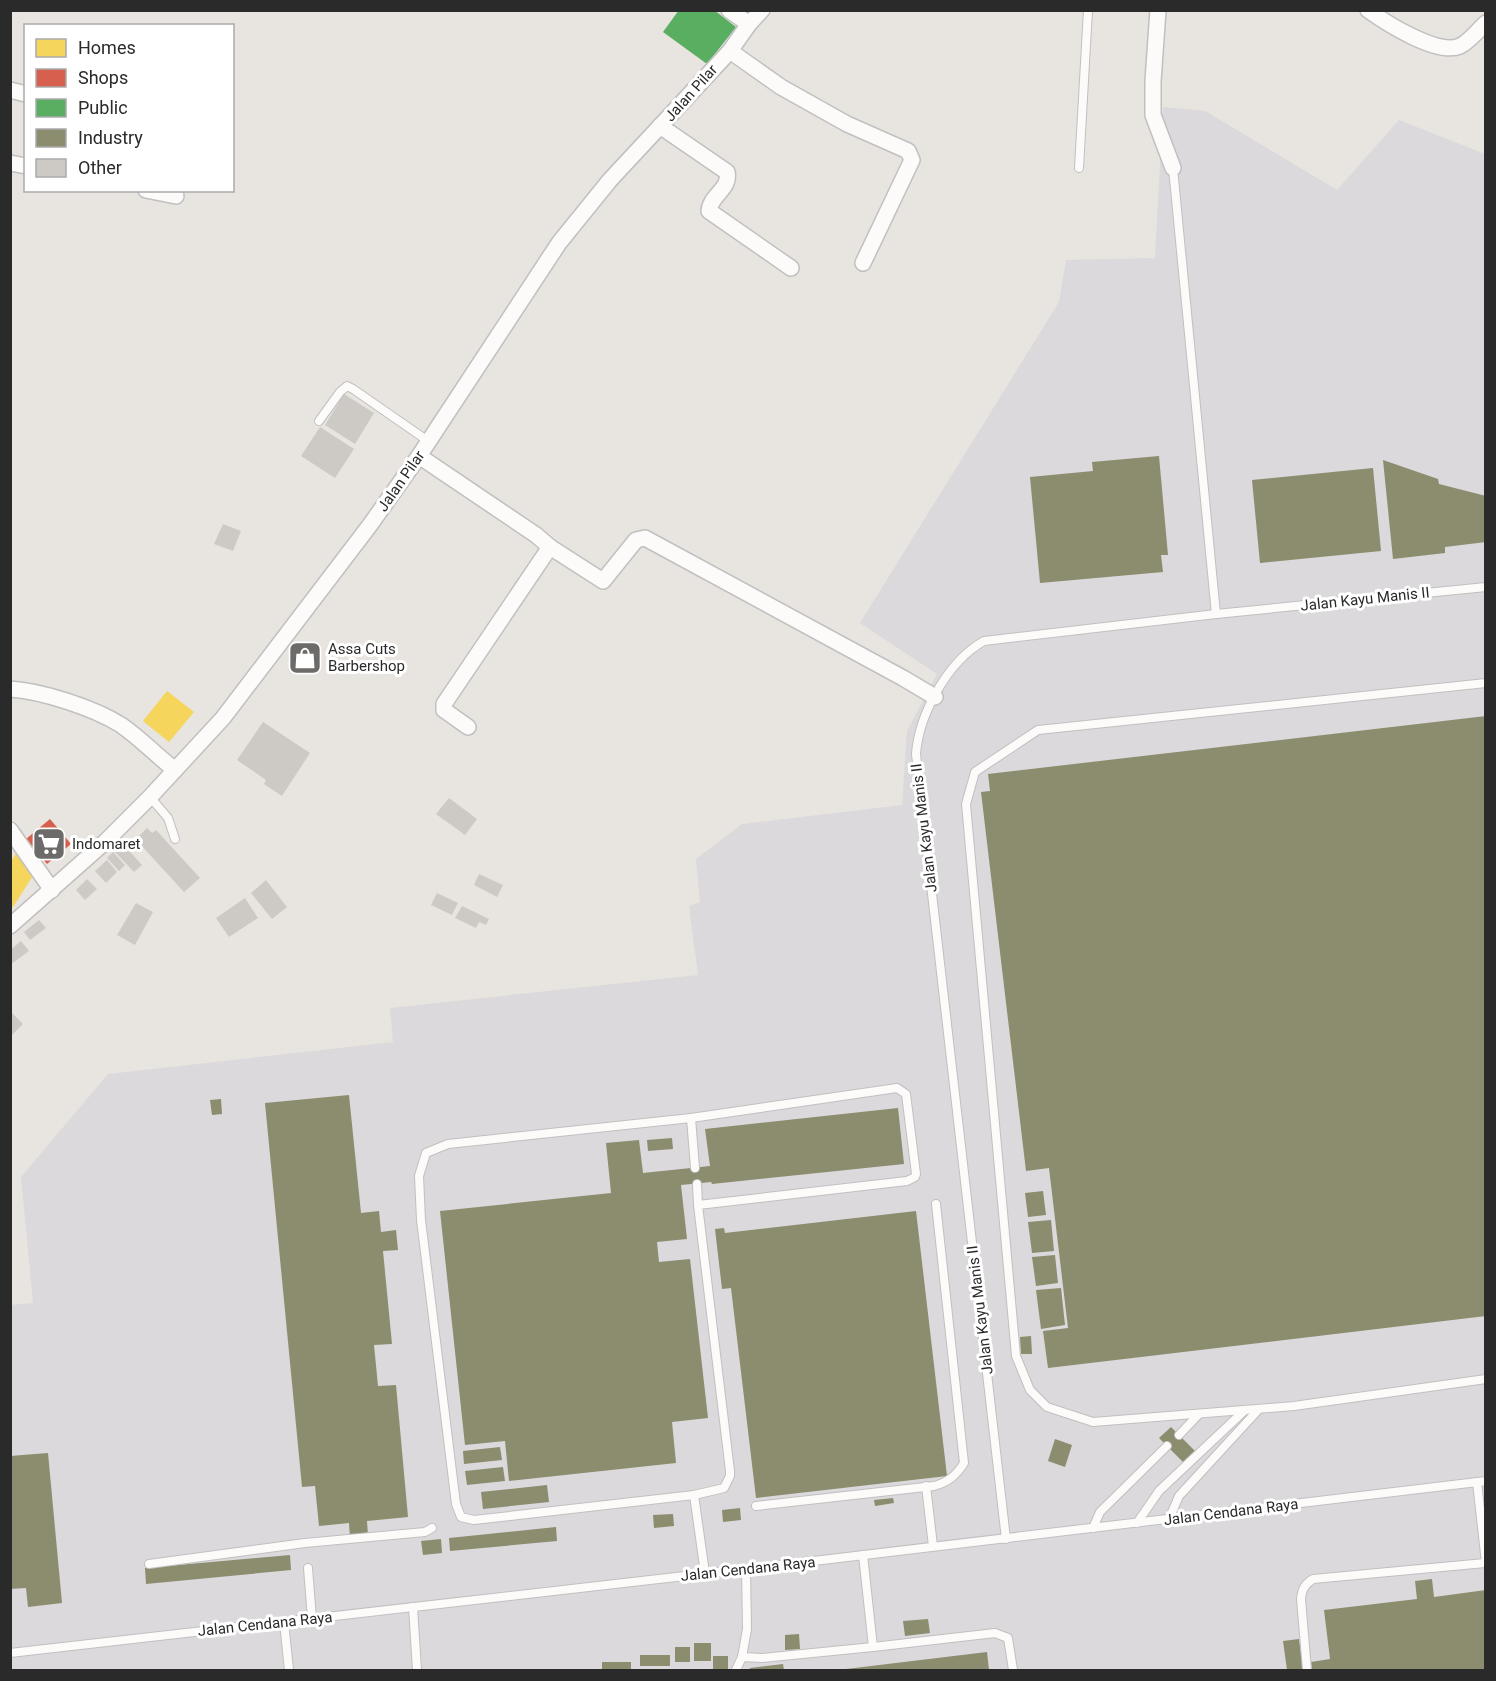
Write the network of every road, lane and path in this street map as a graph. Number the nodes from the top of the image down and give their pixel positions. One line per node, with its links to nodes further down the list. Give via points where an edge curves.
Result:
1 (729, 10): 7 (street)
2 (762, 10): 7 (street, Jalan Pilar)
3 (1088, 10): 10 (lane)
4 (1158, 10): 11 (street, via 1153,115)
5 (1368, 10): 6 (street, via 1432,45 1447,47 1460,46)
6 (1485, 23)
7 (749, 24): 8 (street, Jalan Pilar)
8 (730, 51): 9 (street, Jalan Pilar); 14 (street, via 781,87 911,155)
9 (660, 126): 15 (street, via 727,172 726,184 710,203 709,211); 17 (street, Jalan Pilar, via 559,243)
10 (1079, 168)
11 (1173, 168): 21 (lane)
12 (156, 192): 13 (street)
13 (176, 196)
14 (863, 263)
15 (791, 268)
16 (319, 421): 17 (lane, via 347,386)
17 (429, 441): 18 (street, Jalan Pilar)
18 (418, 456): 19 (street); 26 (street, Jalan Pilar, via 230,708)
19 (550, 547): 24 (street, via 603,581 636,540 645,538); 25 (street, via 444,704 444,710)
20 (1485, 587): 21 (lane, Jalan Kayu Manis II)
21 (1216, 614): 24 (lane, Jalan Kayu Manis II, via 984,641 970,649 946,675)
22 (1485, 683): 40 (lane, via 1038,730 975,772 966,804 1016,1356 1029,1390 1047,1407 1093,1422)
23 (10, 689): 26 (street, via 26,690 93,711 122,726)
24 (935, 697): 51 (lane, Jalan Kayu Manis II, via 917,736 915,754)
25 (468, 727)
26 (175, 770): 27 (street, Jalan Pilar)
27 (150, 797): 29 (lane, via 168,818); 30 (street, Jalan Pilar)
28 (10, 830): 30 (street)
29 (175, 839)
30 (52, 890): 31 (street, Jalan Pilar)
31 (10, 926)
32 (691, 1118): 33 (lane); 36 (lane, via 897,1088 906,1094 916,1174 907,1181); 45 (lane, via 448,1144 426,1153 418,1176 456,1504 461,1517 474,1520)
33 (695, 1168)
34 (697, 1184): 36 (lane)
35 (936, 1204): 44 (lane, via 964,1464 944,1483)
36 (698, 1205): 45 (lane, via 730,1476 724,1488)
37 (1485, 1379): 38 (lane)
38 (1259, 1409): 39 (lane); 47 (lane, via 1179,1496)
39 (1245, 1410): 40 (lane); 48 (lane, via 1160,1491)
40 (1199, 1414): 41 (lane)
41 (1179, 1434)
42 (1167, 1446): 50 (lane, via 1100,1512)
43 (1481, 1482): 47 (lane, Jalan Cendana Raya); 54 (lane)
44 (926, 1486): 46 (lane); 52 (lane)
45 (694, 1495): 58 (lane)
46 (756, 1506)
47 (1169, 1519): 48 (lane, Jalan Cendana Raya)
48 (1137, 1523): 50 (lane, Jalan Cendana Raya)
49 (432, 1528): 55 (lane, via 425,1532)
50 (1093, 1528): 51 (lane, Jalan Cendana Raya)
51 (1006, 1539): 52 (lane, Jalan Cendana Raya)
52 (933, 1546): 53 (lane, Jalan Cendana Raya)
53 (863, 1555): 57 (lane, Jalan Cendana Raya); 62 (lane)
54 (1485, 1563): 69 (lane, via 1308,1582 1301,1599)
55 (149, 1564)
56 (308, 1568): 60 (lane)
57 (746, 1569): 58 (lane, Jalan Cendana Raya); 64 (lane, via 747,1629)
58 (705, 1573): 59 (lane, Jalan Cendana Raya)
59 (413, 1607): 60 (lane, Jalan Cendana Raya); 66 (lane)
60 (312, 1619): 61 (lane, Jalan Cendana Raya)
61 (284, 1622): 63 (lane, Jalan Cendana Raya); 65 (lane)
62 (873, 1647): 64 (lane); 68 (lane, via 995,1634 1008,1638)
63 (10, 1653)
64 (741, 1657): 67 (lane)
65 (289, 1671)
66 (417, 1671)
67 (736, 1671)
68 (1013, 1671)
69 (1307, 1671)

